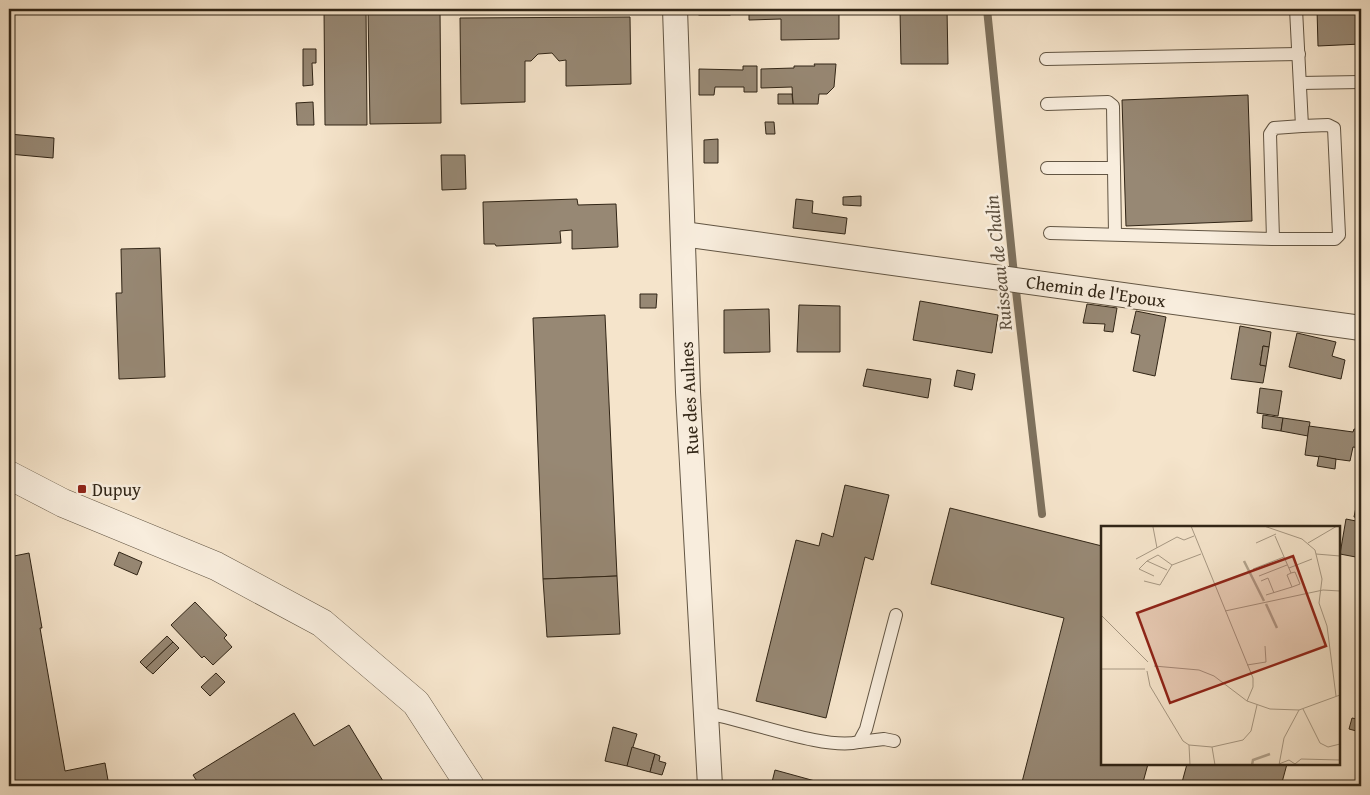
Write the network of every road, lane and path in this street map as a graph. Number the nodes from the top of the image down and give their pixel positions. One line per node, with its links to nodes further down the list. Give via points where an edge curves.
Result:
1 (676, 9): 12 (street, Rue des Aulnes)
2 (1296, 9): 3 (lane)
3 (1299, 54): 4 (lane); 6 (lane)
4 (1046, 59)
5 (1361, 82): 6 (lane)
6 (1300, 83): 8 (lane)
7 (1047, 104): 10 (lane, via 1108,102 1113,106)
8 (1302, 126): 14 (lane, via 1274,128 1270,134); 14 (lane, via 1328,125 1334,128 1339,235 1335,239)
9 (1047, 168): 10 (lane)
10 (1114, 168): 13 (lane)
11 (1050, 232): 13 (lane)
12 (683, 234): 15 (street, Chemin de l'Epoux); 20 (street, Rue des Aulnes, via 689,412)
13 (1116, 234): 14 (lane)
14 (1273, 239)
15 (1361, 328)
16 (9, 475): 18 (street)
17 (9, 492): 18 (street)
18 (96, 517): 23 (street, via 216,566 322,624 416,703)
19 (896, 615): 22 (lane, via 866,729)
20 (706, 713): 22 (lane, via 816,740 847,745); 24 (street, Rue des Aulnes)
21 (894, 741): 22 (lane)
22 (859, 742)
23 (470, 786)
24 (710, 786)

